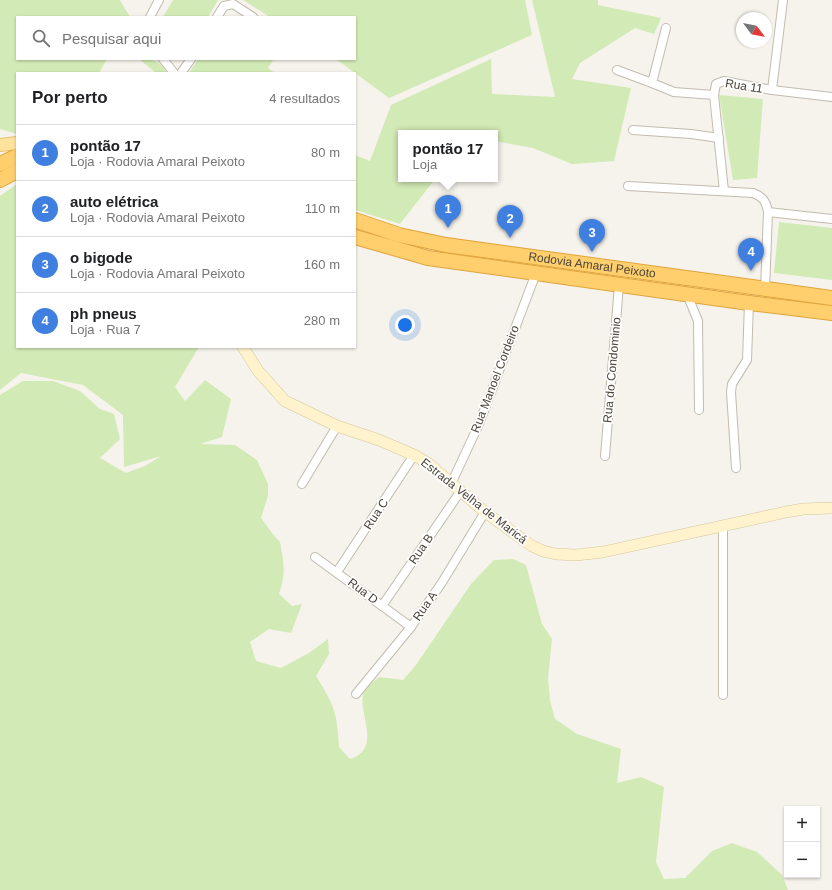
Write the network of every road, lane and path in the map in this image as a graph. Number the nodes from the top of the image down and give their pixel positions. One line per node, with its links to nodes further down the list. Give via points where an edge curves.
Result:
1 (159, 0): 3 (street)
2 (783, 0): 13 (street)
3 (151, 16)
4 (218, 16): 5 (street, via 224,6 233,4)
5 (251, 16)
6 (666, 28): 12 (street)
7 (164, 60): 10 (street)
8 (190, 60): 11 (street)
9 (617, 70): 12 (street)
10 (173, 72)
11 (182, 72)
12 (652, 83): 14 (street, via 674,92)
13 (772, 90): 14 (street, Rua 11, via 724,81 716,84); 15 (street, Rua 11)
14 (714, 95): 17 (street, Rua 11)
15 (832, 97)
16 (633, 130): 17 (street)
17 (718, 138): 25 (street, Rua 11)
18 (16, 144): 19 (main road)
19 (0, 145)
20 (16, 156): 21 (highway)
21 (0, 164)
22 (16, 172): 23 (highway)
23 (0, 180)
24 (628, 186): 25 (street)
25 (724, 191): 26 (street, via 760,195 766,201)
26 (768, 212): 27 (street); 32 (street)
27 (832, 219)
28 (356, 220): 32 (highway, Rodovia Amaral Peixoto, via 398,235 446,245)
29 (356, 237): 30 (highway, Rodovia Amaral Peixoto, via 428,258)
30 (536, 273): 31 (highway, Rodovia Amaral Peixoto); 44 (street, Rua Manoel Cordeiro, via 479,424)
31 (619, 285): 33 (highway, Rodovia Amaral Peixoto); 41 (street, Rua do Condominio)
32 (764, 290): 34 (highway, Rodovia Amaral Peixoto)
33 (688, 294): 35 (highway, Rodovia Amaral Peixoto); 38 (street, via 698,321)
34 (832, 298)
35 (749, 303): 36 (highway, Rodovia Amaral Peixoto); 42 (street, via 747,360 732,384 731,392)
36 (832, 313)
37 (244, 348): 39 (street, Estrada Velha de Maricá, via 258,371 285,401)
38 (699, 410)
39 (337, 426): 40 (street, Estrada Velha de Maricá); 43 (street)
40 (414, 455): 44 (street, Estrada Velha de Maricá, via 429,464); 50 (street, Rua C)
41 (605, 456)
42 (736, 468)
43 (302, 484)
44 (451, 484): 45 (street, Estrada Velha de Maricá)
45 (460, 492): 47 (street, Estrada Velha de Maricá); 51 (street, Rua B)
46 (832, 508): 48 (street, Estrada Velha de Maricá, via 802,509)
47 (485, 512): 48 (street, Estrada Velha de Maricá, via 543,552 576,555 603,552); 52 (street, Rua A)
48 (723, 526): 54 (street)
49 (314, 557): 50 (street, Rua D)
50 (338, 572): 51 (street, Rua D)
51 (382, 606): 52 (street, Rua D)
52 (411, 627): 53 (street, Rua A)
53 (356, 694)
54 (724, 695)

